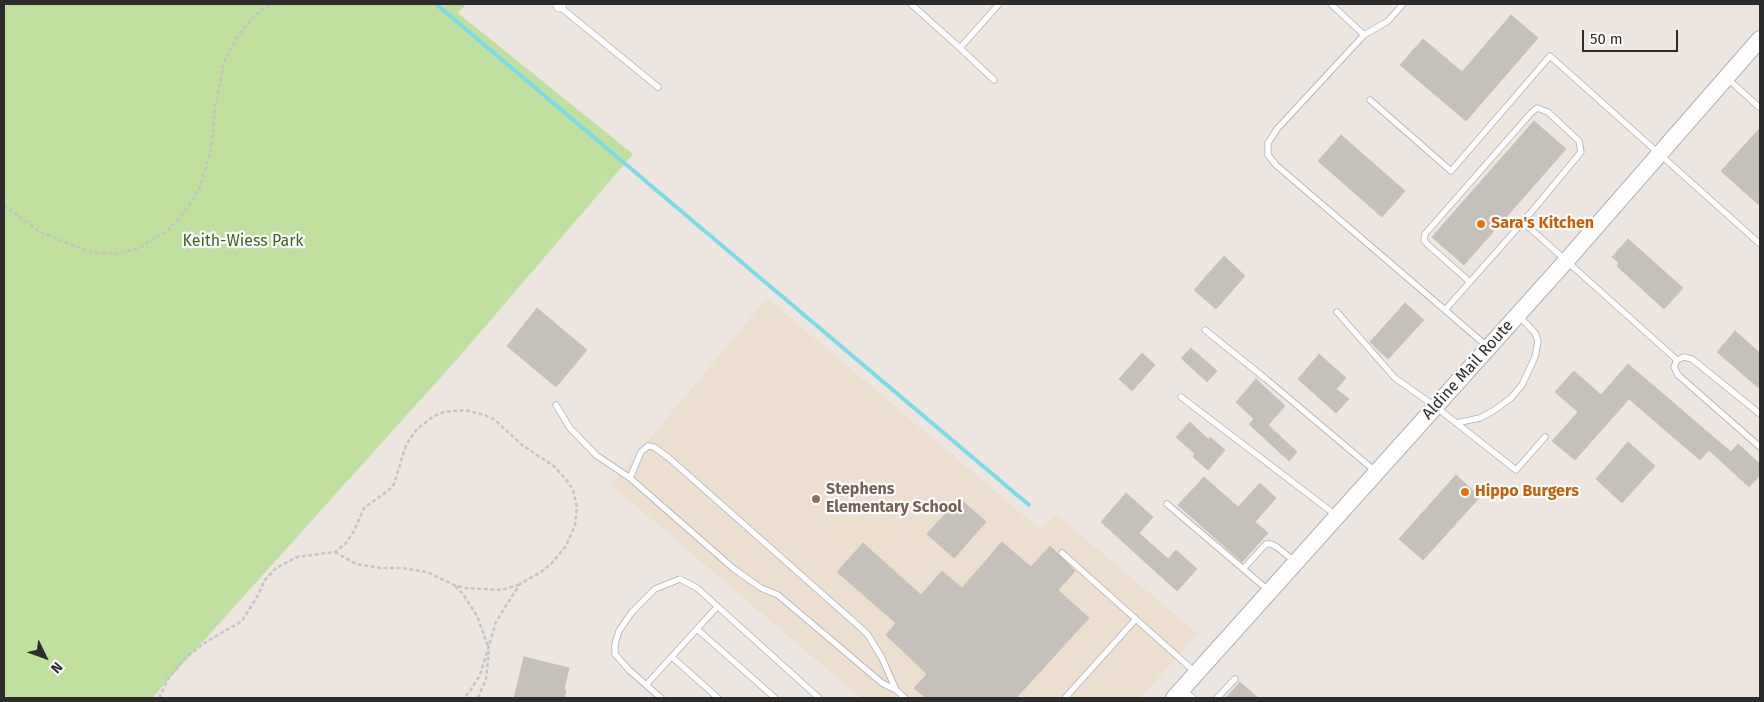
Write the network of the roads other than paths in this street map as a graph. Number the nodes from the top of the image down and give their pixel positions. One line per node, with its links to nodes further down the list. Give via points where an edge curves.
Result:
1 (911, 4): 8 (lane)
2 (999, 4): 8 (lane)
3 (1331, 4): 6 (lane)
4 (1403, 4): 6 (lane, via 1388,20)
5 (560, 5): 11 (lane)
6 (1364, 35): 19 (lane, via 1277,128 1268,144 1268,155 1276,166)
7 (1760, 39): 9 (main road, Aldine Mail Route)
8 (960, 48): 10 (lane)
9 (1726, 78): 13 (lane); 14 (main road, Aldine Mail Route)
10 (994, 80)
11 (658, 87)
12 (1370, 100): 14 (lane, via 1451,171 1550,56)
13 (1760, 108)
14 (1659, 154): 16 (lane); 17 (main road, Aldine Mail Route)
15 (1523, 222): 17 (lane); 18 (lane); 18 (lane, via 1581,152 1582,146 1548,112 1537,108 1425,234 1427,244)
16 (1760, 244)
17 (1567, 260): 21 (main road, Aldine Mail Route); 24 (lane)
18 (1470, 282): 19 (lane)
19 (1445, 310): 23 (lane)
20 (1337, 312): 27 (lane, via 1395,378)
21 (1517, 314): 23 (main road, Aldine Mail Route); 29 (lane, via 1535,333 1538,341 1535,357 1522,385 1493,411 1480,418)
22 (1205, 330): 32 (lane)
23 (1488, 347): 27 (main road, Aldine Mail Route)
24 (1677, 360): 28 (lane, via 1684,356 1692,359); 31 (lane, via 1674,367 1678,375)
25 (1181, 397): 35 (lane)
26 (556, 405): 33 (lane, via 570,428 596,455)
27 (1436, 406): 29 (lane); 32 (main road, Aldine Mail Route)
28 (1760, 414)
29 (1456, 422): 30 (lane, via 1516,470)
30 (1545, 437)
31 (1760, 447)
32 (1377, 473): 35 (main road, Aldine Mail Route)
33 (630, 478): 47 (lane, via 734,570 778,595 882,683); 47 (lane, via 641,452 648,446 669,458 868,635)
34 (1167, 504): 38 (lane)
35 (1337, 516): 37 (main road, Aldine Mail Route)
36 (1062, 553): 41 (lane)
37 (1296, 562): 38 (lane, via 1277,547 1266,544); 39 (main road, Aldine Mail Route)
38 (1244, 568): 39 (lane)
39 (1270, 591): 44 (main road, Aldine Mail Route)
40 (717, 607): 42 (lane); 46 (lane, via 697,588 680,579 655,590 632,612 619,630 615,654); 52 (lane)
41 (1136, 619): 44 (lane); 54 (lane)
42 (697, 629): 43 (lane); 51 (lane)
43 (672, 657): 46 (lane); 50 (lane)
44 (1196, 673): 48 (main road, Aldine Mail Route)
45 (1235, 679): 55 (lane)
46 (646, 685): 49 (lane)
47 (896, 690): 53 (lane)
48 (1183, 695)
49 (661, 698)
50 (718, 698)
51 (775, 698)
52 (819, 698)
53 (905, 698)
54 (1066, 698)
55 (1217, 698)

